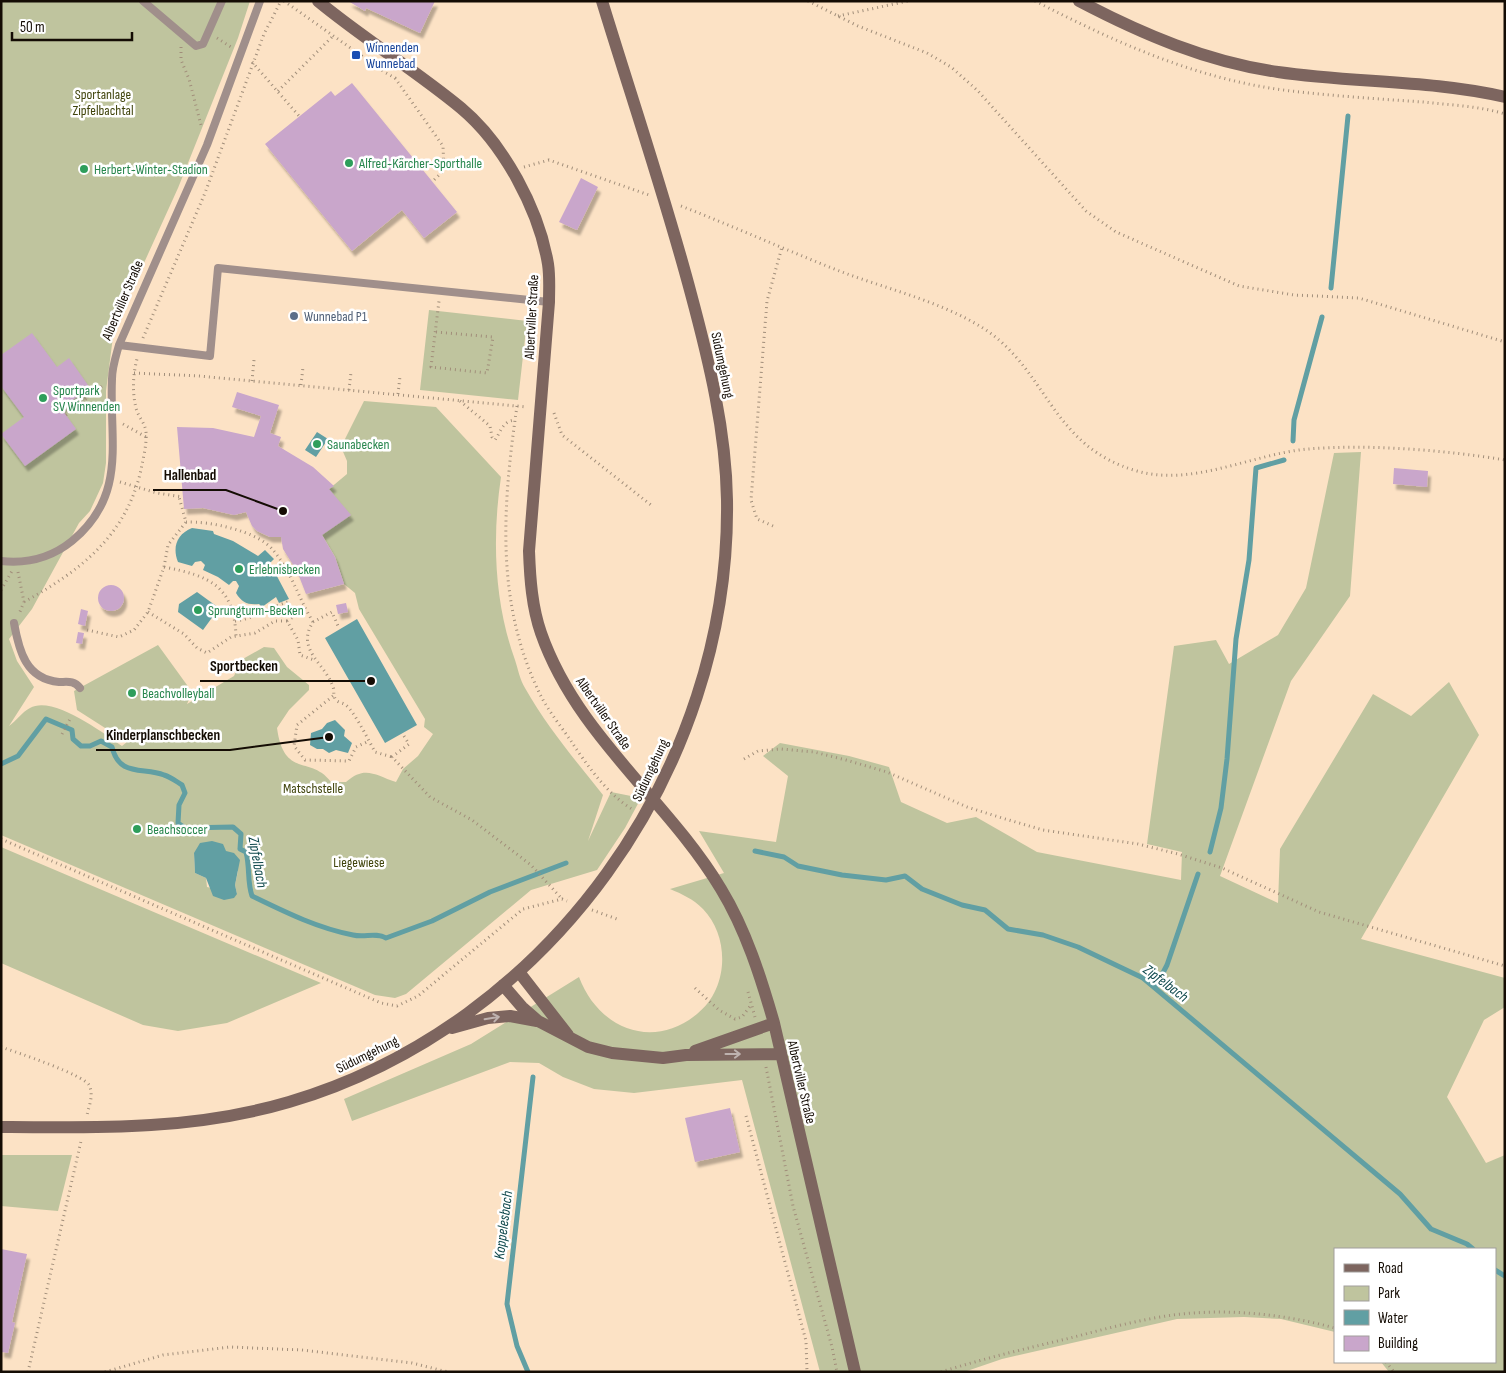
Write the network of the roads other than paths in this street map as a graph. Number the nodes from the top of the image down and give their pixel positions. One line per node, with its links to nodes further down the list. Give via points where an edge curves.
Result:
1 (143, 1): 2 (lane, via 196,46 203,44)
2 (222, 1)
3 (260, 1): 9 (lane, Albertviller Straße, via 207,145)
4 (602, 1): 13 (street, Südumgehung, via 676,236 707,354 727,498 725,575 712,649 664,780 642,822 587,900)
5 (1079, 1): 7 (street, via 1138,32 1228,62 1278,72 1438,87)
6 (325, 4): 8 (street, Albertviller Straße, via 462,109 491,141 512,171 539,228 549,265)
7 (1505, 97)
8 (549, 302): 9 (lane, via 218,268 210,356); 16 (street, Albertviller Straße, via 529,551 531,590 540,632 554,667 576,705 610,751 689,843 721,889 761,978)
9 (119, 345): 10 (lane, Albertviller Straße, via 112,377 114,451 111,480 102,505 78,536 49,556 35,561)
10 (1, 561)
11 (14, 623): 12 (lane, via 24,662 32,670 46,680 74,682)
12 (80, 688)
13 (519, 972): 14 (street, Südumgehung); 18 (street)
14 (504, 985): 15 (street); 17 (street, Südumgehung)
15 (538, 1022): 17 (street, one-way to 15, via 510,1016); 18 (street)
16 (774, 1023): 19 (street, Albertviller Straße); 20 (street)
17 (447, 1029): 21 (street, Südumgehung, via 394,1060 342,1084 288,1102 220,1118 163,1126)
18 (571, 1038): 20 (street, via 588,1047 612,1053 663,1058)
19 (781, 1054): 20 (street, one-way to 19); 22 (street, Albertviller Straße)
20 (686, 1055)
21 (1, 1127)
22 (855, 1372)

